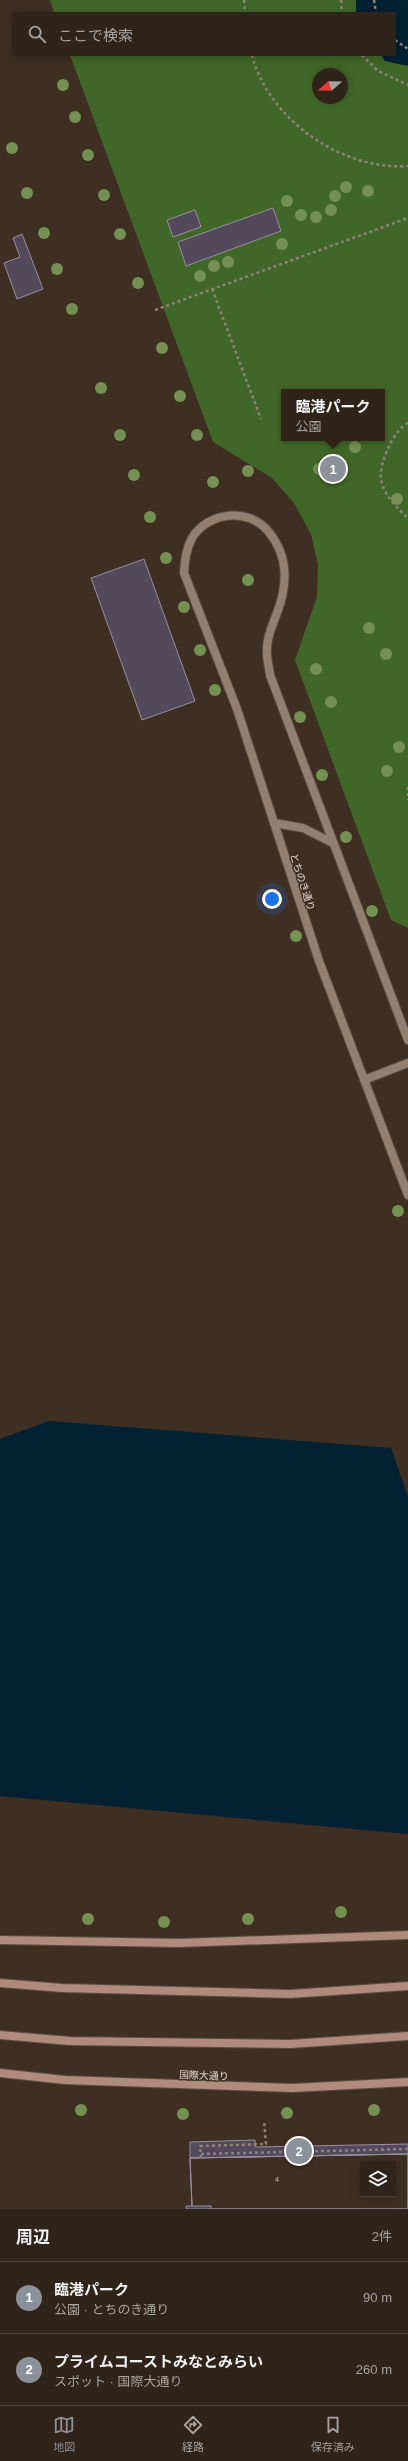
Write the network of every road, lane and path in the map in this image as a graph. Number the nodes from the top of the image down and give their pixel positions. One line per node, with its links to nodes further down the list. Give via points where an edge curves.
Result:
1 (244, 0): 4 (path)
2 (340, 0): 5 (path)
3 (374, 0): 6 (path)
4 (245, 12)
5 (342, 12)
6 (376, 12)
7 (396, 41): 8 (path)
8 (408, 49)
9 (252, 56): 12 (path, via 255,68 275,101 302,129 324,144 364,162)
10 (363, 56): 11 (path, via 378,71)
11 (408, 85)
12 (408, 166)
13 (408, 218): 14 (path)
14 (212, 290): 15 (path); 16 (path)
15 (155, 310)
16 (261, 419)
17 (408, 423): 18 (path, via 403,425 386,451 381,480 394,505)
18 (408, 518)
19 (408, 787): 20 (path)
20 (408, 800)
21 (274, 823): 22 (street, via 303,828); 22 (street, とちのき通り, via 237,709 184,573 186,552 192,538 205,524 223,517 248,517 267,530 284,557 286,577 282,599 267,648 270,675); 25 (street, とちのき通り, via 319,961)
22 (333, 843): 23 (street)
23 (408, 1040)
24 (408, 1063): 25 (street)
25 (364, 1080): 26 (street, とちのき通り)
26 (408, 1195)
27 (408, 1935): 28 (street, via 179,1943)
28 (0, 1940)
29 (0, 1983): 30 (street, via 62,1988 290,1994)
30 (408, 1986)
31 (0, 2035): 32 (street, via 70,2041 290,2044)
32 (408, 2036)
33 (0, 2073): 34 (street, 国際大通り, via 65,2080 293,2088)
34 (408, 2082)
35 (264, 2120): 37 (path, via 266,2144 200,2146)
36 (408, 2149): 37 (path)
37 (201, 2154): 38 (path)
38 (201, 2158)

